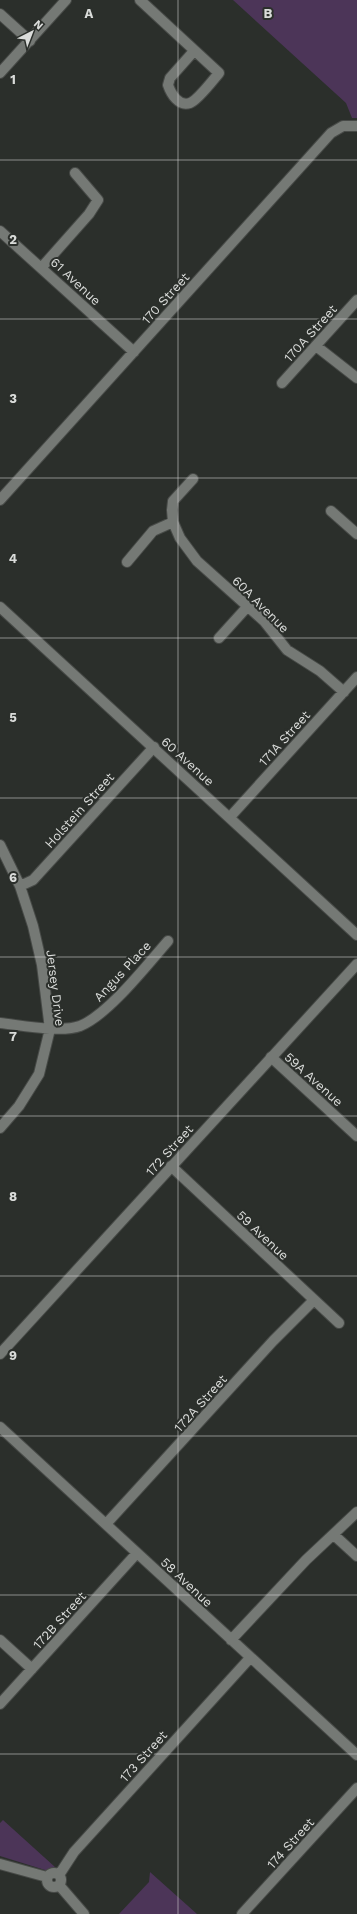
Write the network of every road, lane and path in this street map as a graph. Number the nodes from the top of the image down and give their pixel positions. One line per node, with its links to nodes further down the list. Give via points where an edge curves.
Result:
1 (66, 0): 4 (street)
2 (140, 0): 5 (street)
3 (0, 14): 4 (street)
4 (30, 41): 6 (street)
5 (194, 51): 5 (street, via 170,78 168,85 175,99 183,103 190,103 196,99 219,73)
6 (0, 73)
7 (356, 125): 13 (street, 170 Street, via 343,126 331,133)
8 (75, 173): 10 (street, via 98,200 89,214)
9 (0, 231): 10 (street, 61 Avenue)
10 (42, 267): 13 (street, 61 Avenue)
11 (357, 300): 12 (street, 170A Street)
12 (316, 346): 14 (street); 15 (street, 170A Street)
13 (134, 352): 17 (street, 170 Street)
14 (357, 378)
15 (282, 383)
16 (193, 479): 19 (street, via 173,501)
17 (0, 500)
18 (331, 511): 20 (street)
19 (173, 522): 21 (street, via 153,531); 22 (street, 60A Avenue, via 180,538 197,561)
20 (357, 534)
21 (127, 562)
22 (248, 606): 24 (street); 26 (street, 60A Avenue, via 264,621 287,650 320,671)
23 (0, 607): 27 (street, 60 Avenue)
24 (219, 638)
25 (357, 677): 26 (street, 171A Street)
26 (344, 692): 28 (street, 171A Street)
27 (154, 747): 28 (street, 60 Avenue); 30 (street, Holstein Street, via 33,880)
28 (230, 817): 31 (street, 60 Avenue)
29 (0, 845): 30 (street, Jersey Drive)
30 (20, 886): 35 (street, Jersey Drive, via 42,965)
31 (357, 935)
32 (168, 941): 35 (street, Angus Place, via 104,1011 79,1026)
33 (357, 964): 36 (street, 172 Street)
34 (0, 1023): 35 (street, Angus Place)
35 (50, 1029): 37 (street, Jersey Drive, via 39,1074 19,1106)
36 (271, 1058): 38 (street, 59A Avenue); 39 (street, 172 Street)
37 (0, 1128)
38 (357, 1136)
39 (171, 1166): 40 (street, 59 Avenue); 42 (street, 172 Street)
40 (314, 1300): 41 (street, 59 Avenue); 45 (street, 172A Street, via 273,1341)
41 (339, 1323)
42 (0, 1354)
43 (0, 1427): 45 (street, 58 Avenue)
44 (357, 1512): 46 (street)
45 (106, 1524): 47 (street, 58 Avenue)
46 (334, 1535): 48 (street); 50 (street, via 306,1560)
47 (137, 1553): 50 (street, 58 Avenue); 52 (street, 172B Street)
48 (357, 1556)
49 (0, 1640): 52 (street)
50 (231, 1640): 51 (street, 58 Avenue)
51 (250, 1658): 54 (street, 58 Avenue); 57 (street, 173 Street, via 74,1852)
52 (32, 1669): 53 (street, 172B Street)
53 (0, 1704)
54 (357, 1755)
55 (357, 1788): 61 (street, 174 Street)
56 (0, 1864): 58 (street)
57 (59, 1875): 58 (street, via 52,1873); 59 (street)
58 (47, 1878): 59 (street, via 49,1886)
59 (59, 1885): 60 (street)
60 (84, 1914)
61 (242, 1914)

